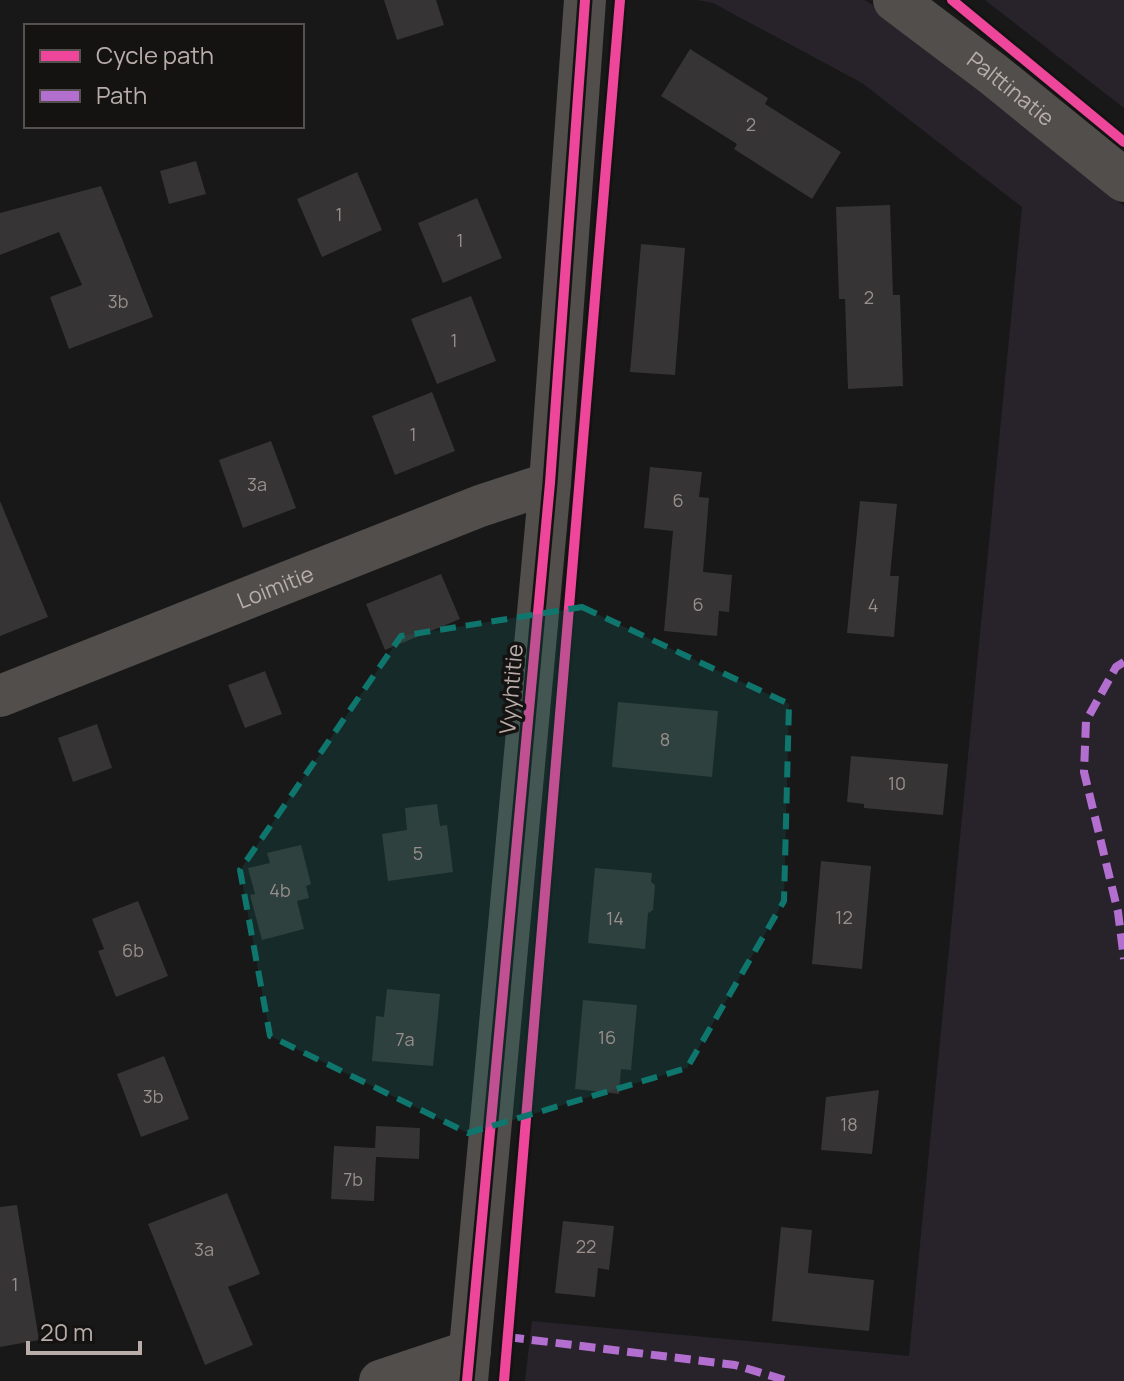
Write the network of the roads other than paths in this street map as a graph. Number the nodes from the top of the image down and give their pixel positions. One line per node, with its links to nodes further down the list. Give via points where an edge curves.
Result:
1 (585, 0): 4 (street, Vyyhtitie)
2 (895, 0): 3 (street, Palttinatie)
3 (1124, 180)
4 (550, 483): 5 (street, Loimitie); 6 (street, Vyyhtitie)
5 (0, 696)
6 (468, 1366): 7 (street)
7 (380, 1381)

